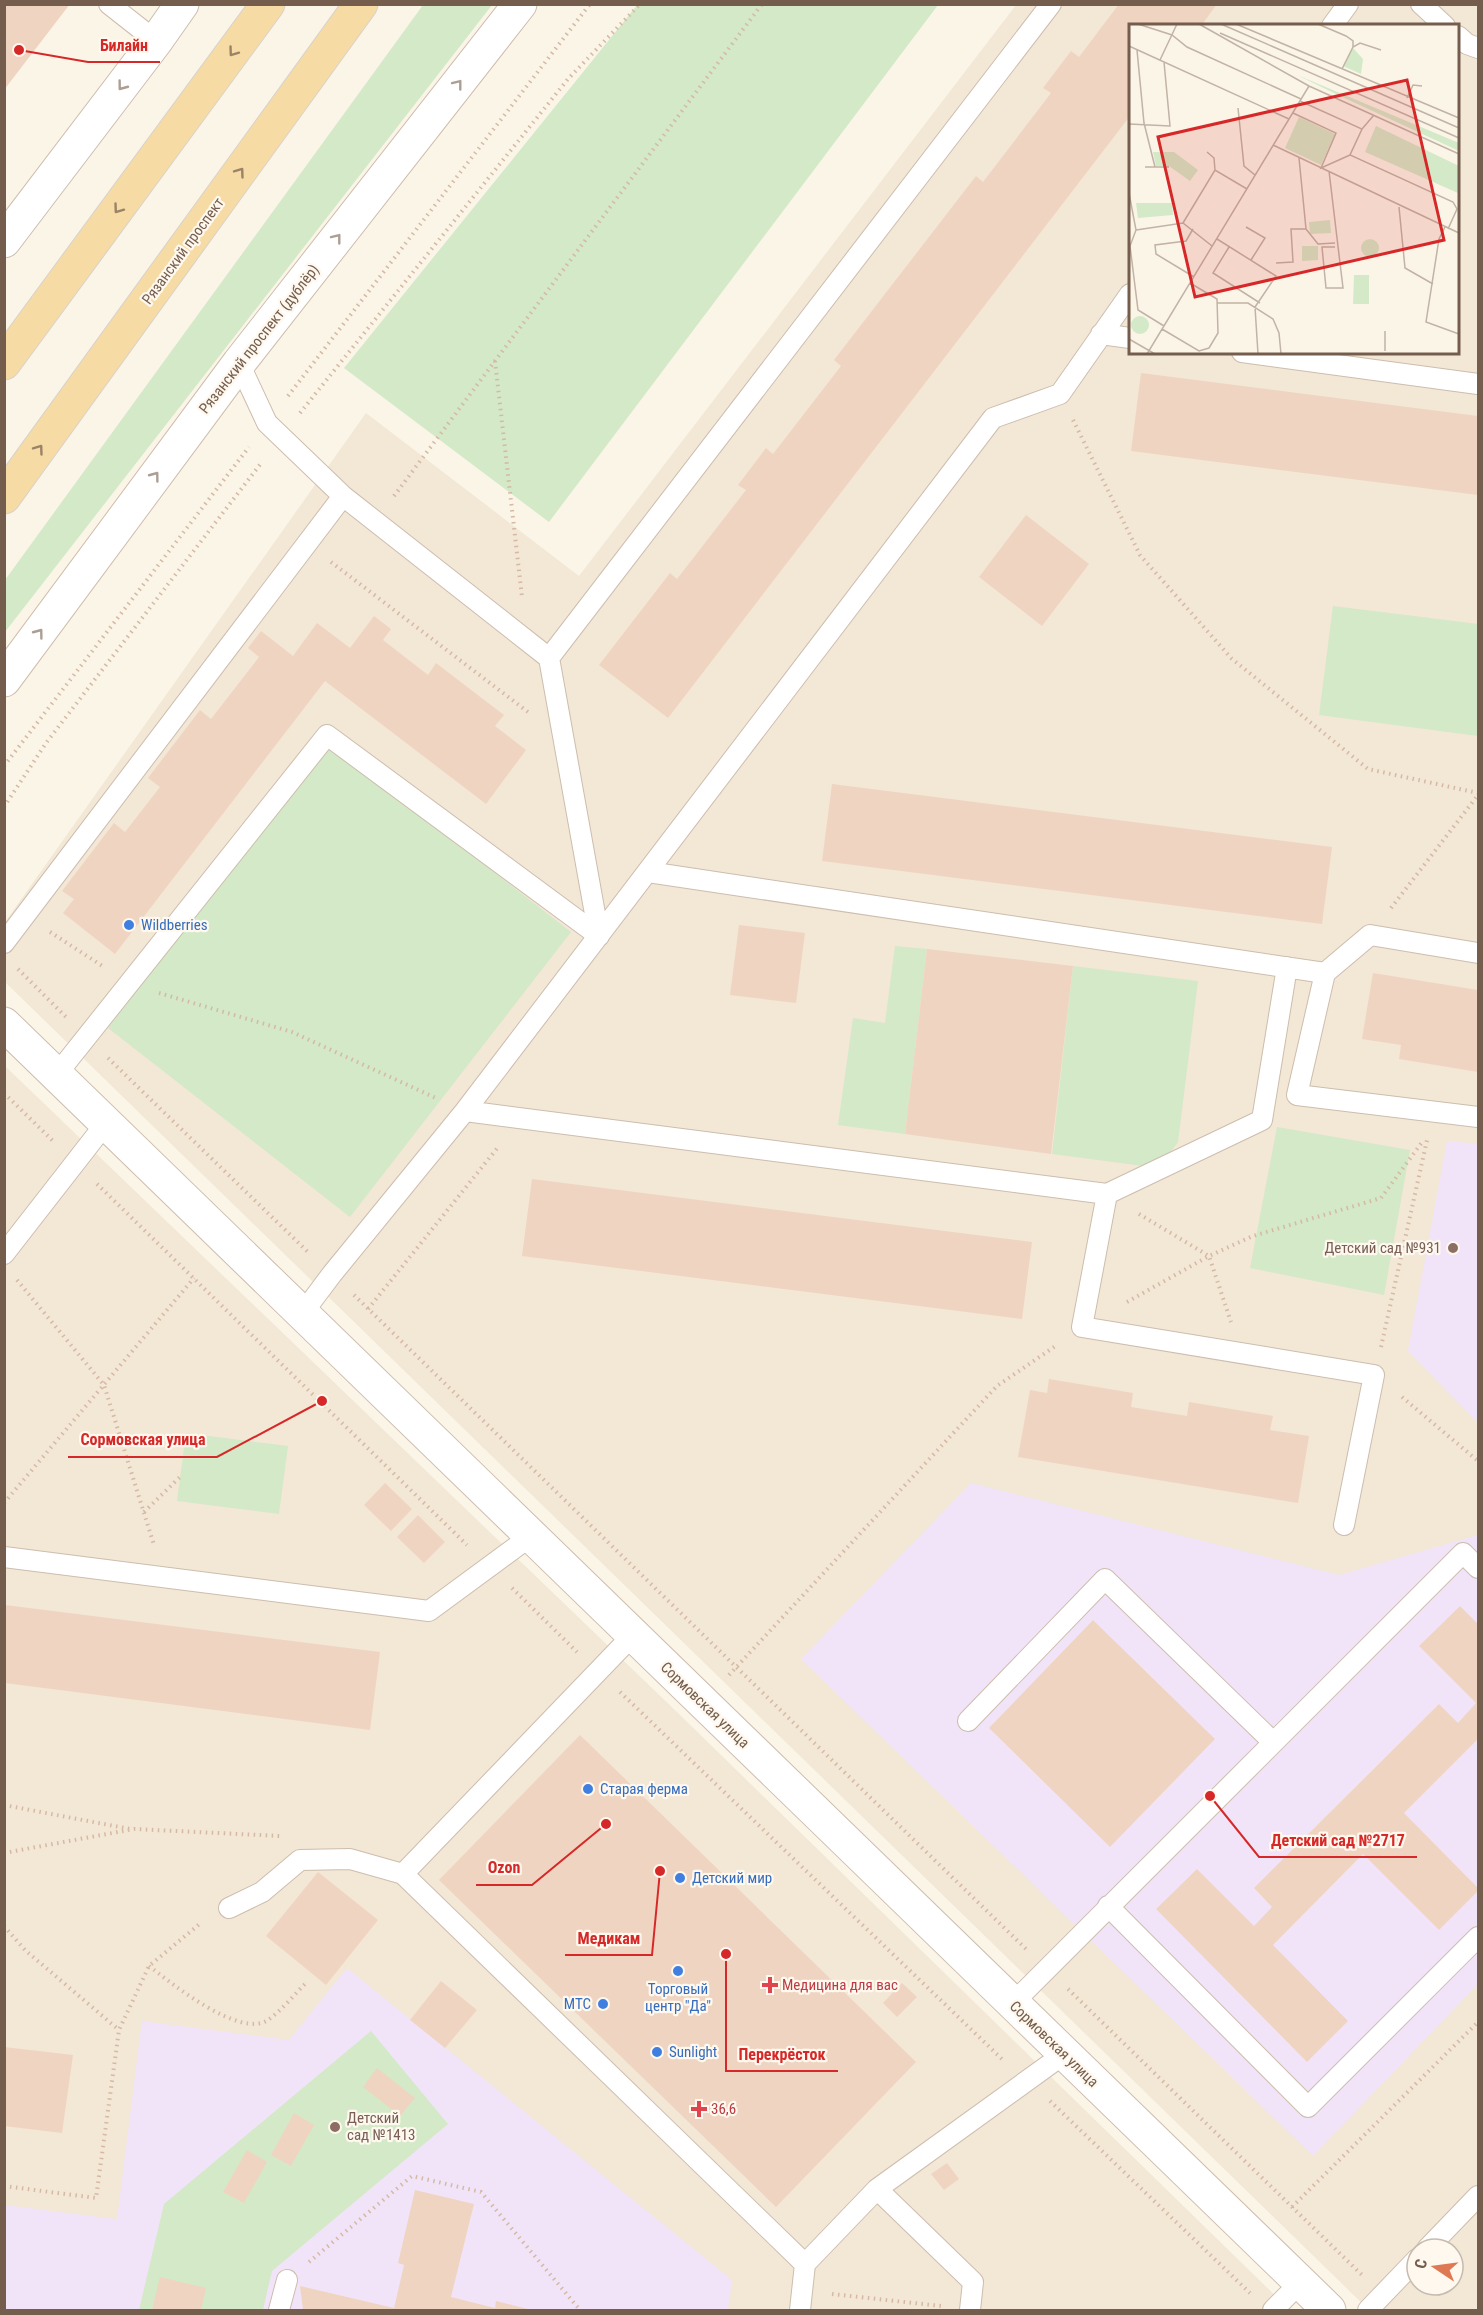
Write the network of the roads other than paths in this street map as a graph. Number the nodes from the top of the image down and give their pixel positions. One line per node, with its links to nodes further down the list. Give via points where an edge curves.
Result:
1 (109, 4): 12 (lane)
2 (182, 4): 12 (street)
3 (268, 4): 19 (main road, one-way to 19)
4 (361, 4): 22 (main road, Рязанский проспект, one-way to 4)
5 (520, 4): 20 (street, Рязанский проспект (дублёр), one-way to 5)
6 (1051, 4): 24 (lane)
7 (1348, 4): 9 (lane)
8 (1421, 4): 10 (lane)
9 (1333, 24)
10 (1443, 24)
11 (1459, 37): 13 (lane)
12 (156, 41): 14 (street, one-way to 14)
13 (1479, 48)
14 (4, 241)
15 (1129, 297): 16 (lane)
16 (1101, 334): 17 (lane); 26 (lane, via 1060,394 993,418)
17 (1129, 338)
18 (1257, 354): 21 (lane)
19 (4, 363)
20 (239, 363): 23 (lane, via 267,423); 25 (street, Рязанский проспект (дублёр), one-way to 20)
21 (1479, 384)
22 (4, 496)
23 (343, 496): 24 (lane); 28 (lane)
24 (549, 658): 27 (lane)
25 (4, 680)
26 (648, 872): 27 (lane); 30 (lane)
27 (599, 936): 33 (lane, via 327,735); 34 (lane)
28 (4, 943)
29 (1479, 953): 31 (lane, via 1370,935)
30 (1287, 967): 31 (lane); 37 (lane, via 1262,1120)
31 (1325, 973): 35 (lane, via 1297,1095)
32 (4, 1024): 33 (street, Сормовская улица)
33 (57, 1074): 36 (street, Сормовская улица)
34 (465, 1111): 37 (lane); 39 (lane)
35 (1479, 1117)
36 (106, 1123): 38 (lane); 39 (street, Сормовская улица)
37 (1107, 1194): 40 (lane, via 1082,1327 1374,1375)
38 (4, 1254)
39 (302, 1314): 41 (street, Сормовская улица)
40 (1344, 1526)
41 (531, 1536): 42 (lane, via 429,1611); 44 (street, Сормовская улица)
42 (4, 1557)
43 (1479, 1568): 46 (lane, via 1463,1552)
44 (633, 1635): 47 (lane); 51 (street, Сормовская улица)
45 (968, 1721): 46 (lane, via 1105,1579)
46 (1273, 1742): 48 (lane)
47 (403, 1874): 49 (lane, via 350,1859 300,1860 262,1892); 56 (lane)
48 (1108, 1906): 50 (lane, via 1308,2107); 51 (lane)
49 (229, 1908)
50 (1479, 1937)
51 (1012, 2004): 52 (street, Сормовская улица)
52 (1064, 2054): 53 (lane); 59 (street, Сормовская улица)
53 (877, 2189): 56 (lane); 62 (lane, via 973,2282)
54 (1479, 2196): 55 (lane)
55 (1439, 2237)
56 (805, 2264): 60 (lane)
57 (1405, 2272): 65 (lane)
58 (287, 2280): 61 (lane)
59 (1300, 2283): 63 (lane); 64 (street, Сормовская улица)
60 (801, 2301)
61 (279, 2310)
62 (970, 2310)
63 (1273, 2310)
64 (1329, 2310)
65 (1368, 2310)

